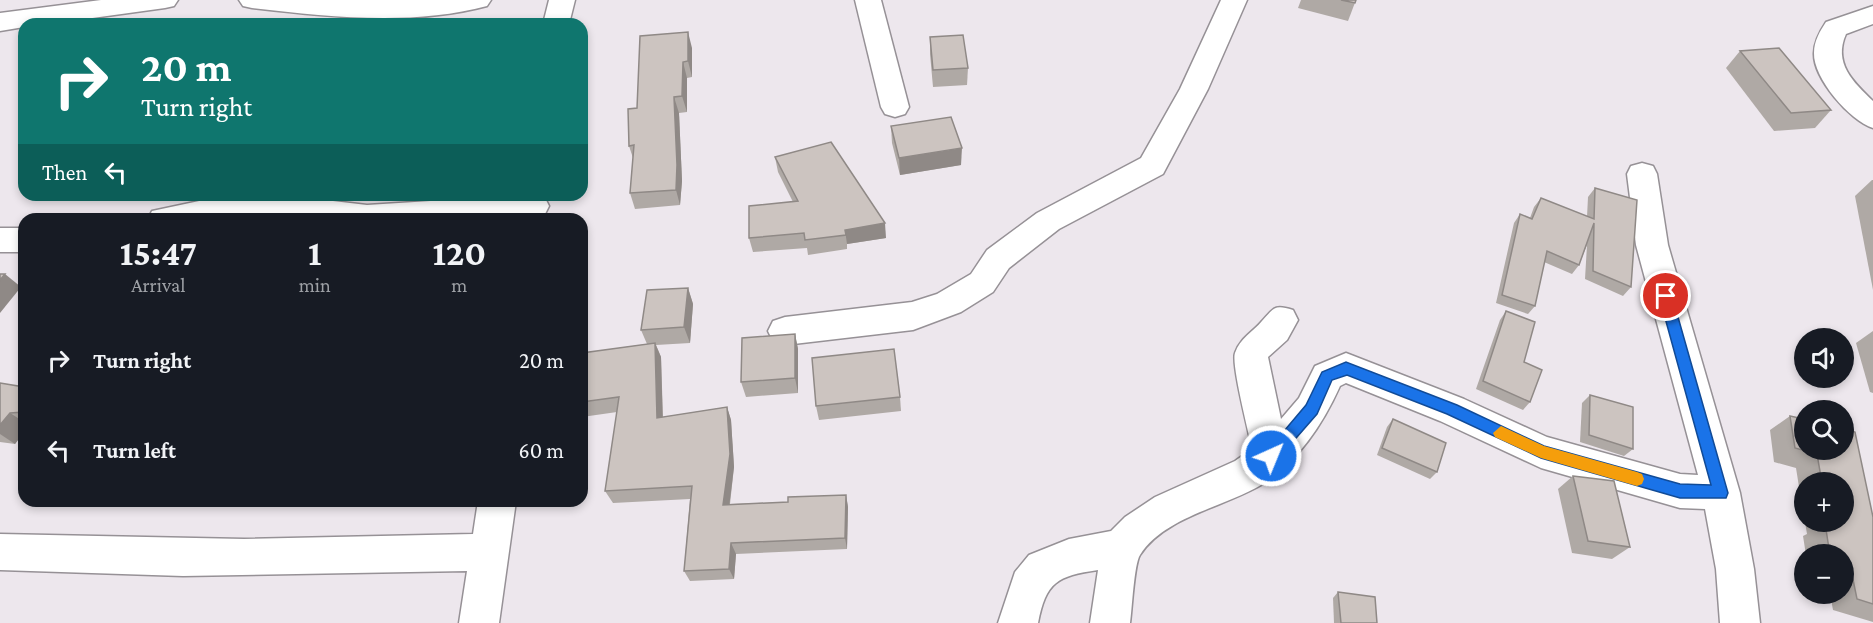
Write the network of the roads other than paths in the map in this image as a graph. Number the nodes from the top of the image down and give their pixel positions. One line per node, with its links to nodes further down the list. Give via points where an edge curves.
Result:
1 (165, 0): 7 (street)
2 (252, 0): 3 (street, via 329,9 413,8)
3 (478, 0)
4 (562, 0): 9 (street)
5 (868, 0): 11 (street)
6 (1234, 0): 21 (street, via 1194,89 1152,166 1048,220 998,260 982,283 949,303 913,316)
7 (53, 7): 10 (street)
8 (1873, 15): 12 (street, via 1835,28 1825,51 1830,70)
9 (558, 18)
10 (0, 22)
11 (895, 107)
12 (1873, 118)
13 (1642, 174): 23 (street, via 1652,245)
14 (534, 207): 17 (street)
15 (196, 213): 16 (street, via 218,209 299,209)
16 (338, 213)
17 (423, 213)
18 (0, 240): 19 (street)
19 (18, 240)
20 (1281, 321): 22 (street, via 1276,332 1255,346 1251,355)
21 (785, 331)
22 (1271, 456): 23 (street, via 1312,409 1327,376 1346,368 1452,410 1541,452 1680,491); 25 (street, via 1248,474 1168,509 1138,530)
23 (1720, 493): 31 (street, via 1735,569)
24 (496, 507): 26 (street)
25 (1120, 549): 29 (street, via 1094,550 1043,568 1026,591); 30 (street)
26 (489, 552): 27 (street, via 310,558); 28 (street)
27 (2, 556)
28 (479, 623)
29 (1018, 623)
30 (1110, 623)
31 (1740, 623)

